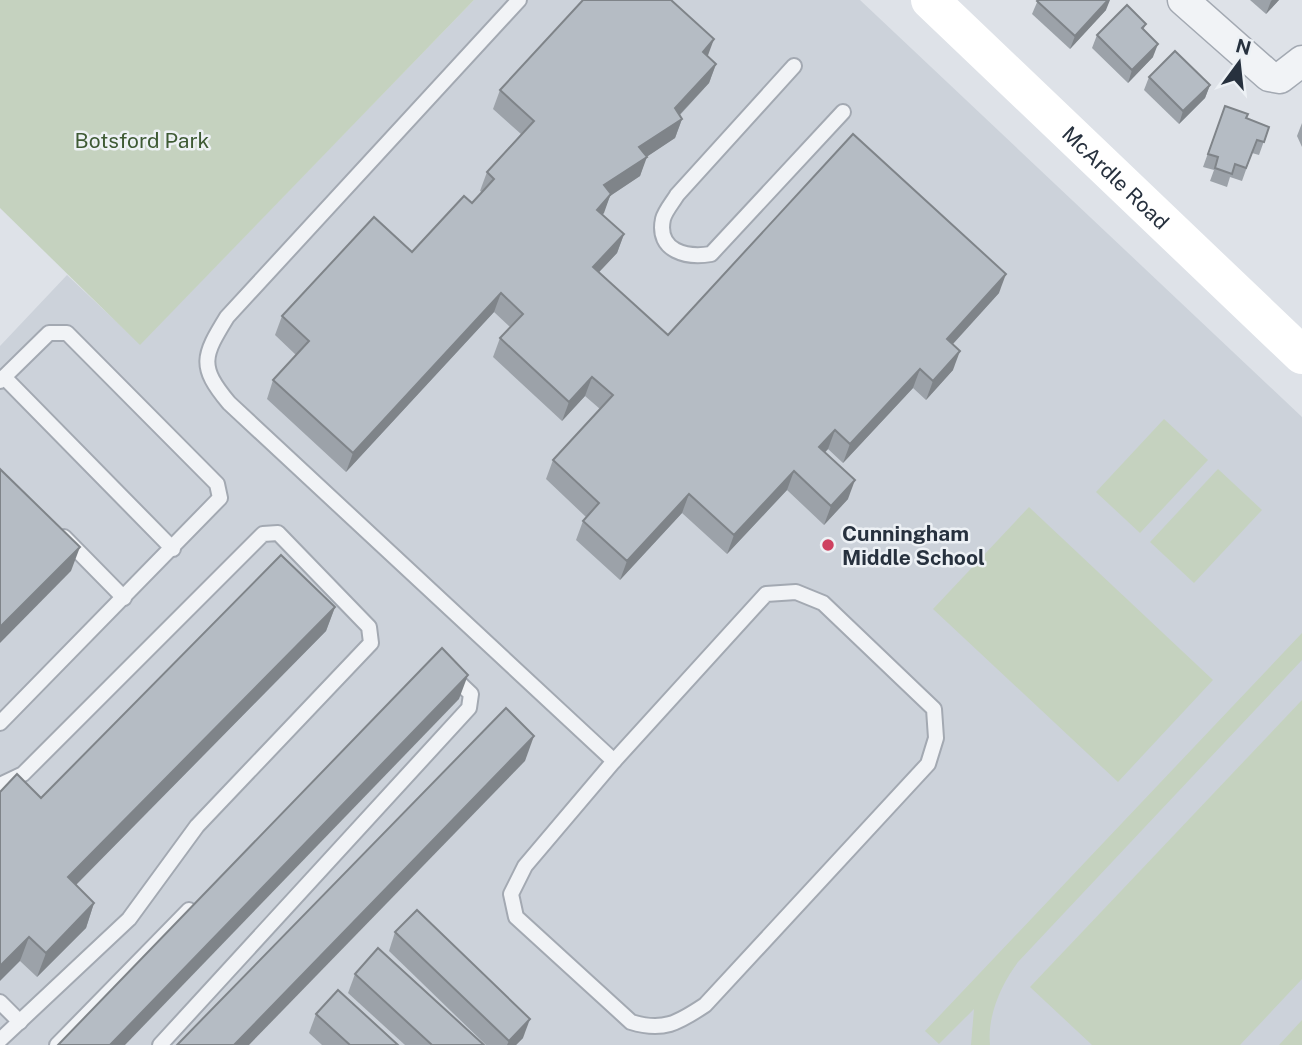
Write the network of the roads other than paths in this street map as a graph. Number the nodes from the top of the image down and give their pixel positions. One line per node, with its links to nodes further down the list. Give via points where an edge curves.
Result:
1 (519, 0): 14 (lane, via 227,317 208,349 209,380)
2 (930, 0): 7 (main road, McArdle Road)
3 (1183, 0): 4 (street, via 1269,76 1280,78)
4 (1302, 61)
5 (794, 66): 6 (lane, via 677,195 663,218 663,234 672,249 691,257 711,254)
6 (843, 111)
7 (1302, 355)
8 (2, 379): 10 (lane); 10 (lane, via 49,333 67,333 217,484 220,498)
9 (57, 530): 11 (lane)
10 (173, 549): 11 (lane)
11 (124, 598): 13 (lane)
12 (439, 664): 21 (lane, via 471,694 469,708)
13 (0, 723)
14 (614, 761): 14 (lane, via 525,866 511,894 516,917 631,1022 653,1029 680,1021 705,1005 928,764 936,738 934,709 822,603 796,592 766,594)
15 (0, 785): 18 (lane, via 23,774 263,534 278,533 369,627 371,643 197,827 130,919)
16 (202, 896): 20 (lane)
17 (0, 1002): 18 (lane)
18 (20, 1022): 19 (lane)
19 (0, 1040)
20 (57, 1045)
21 (160, 1045)

